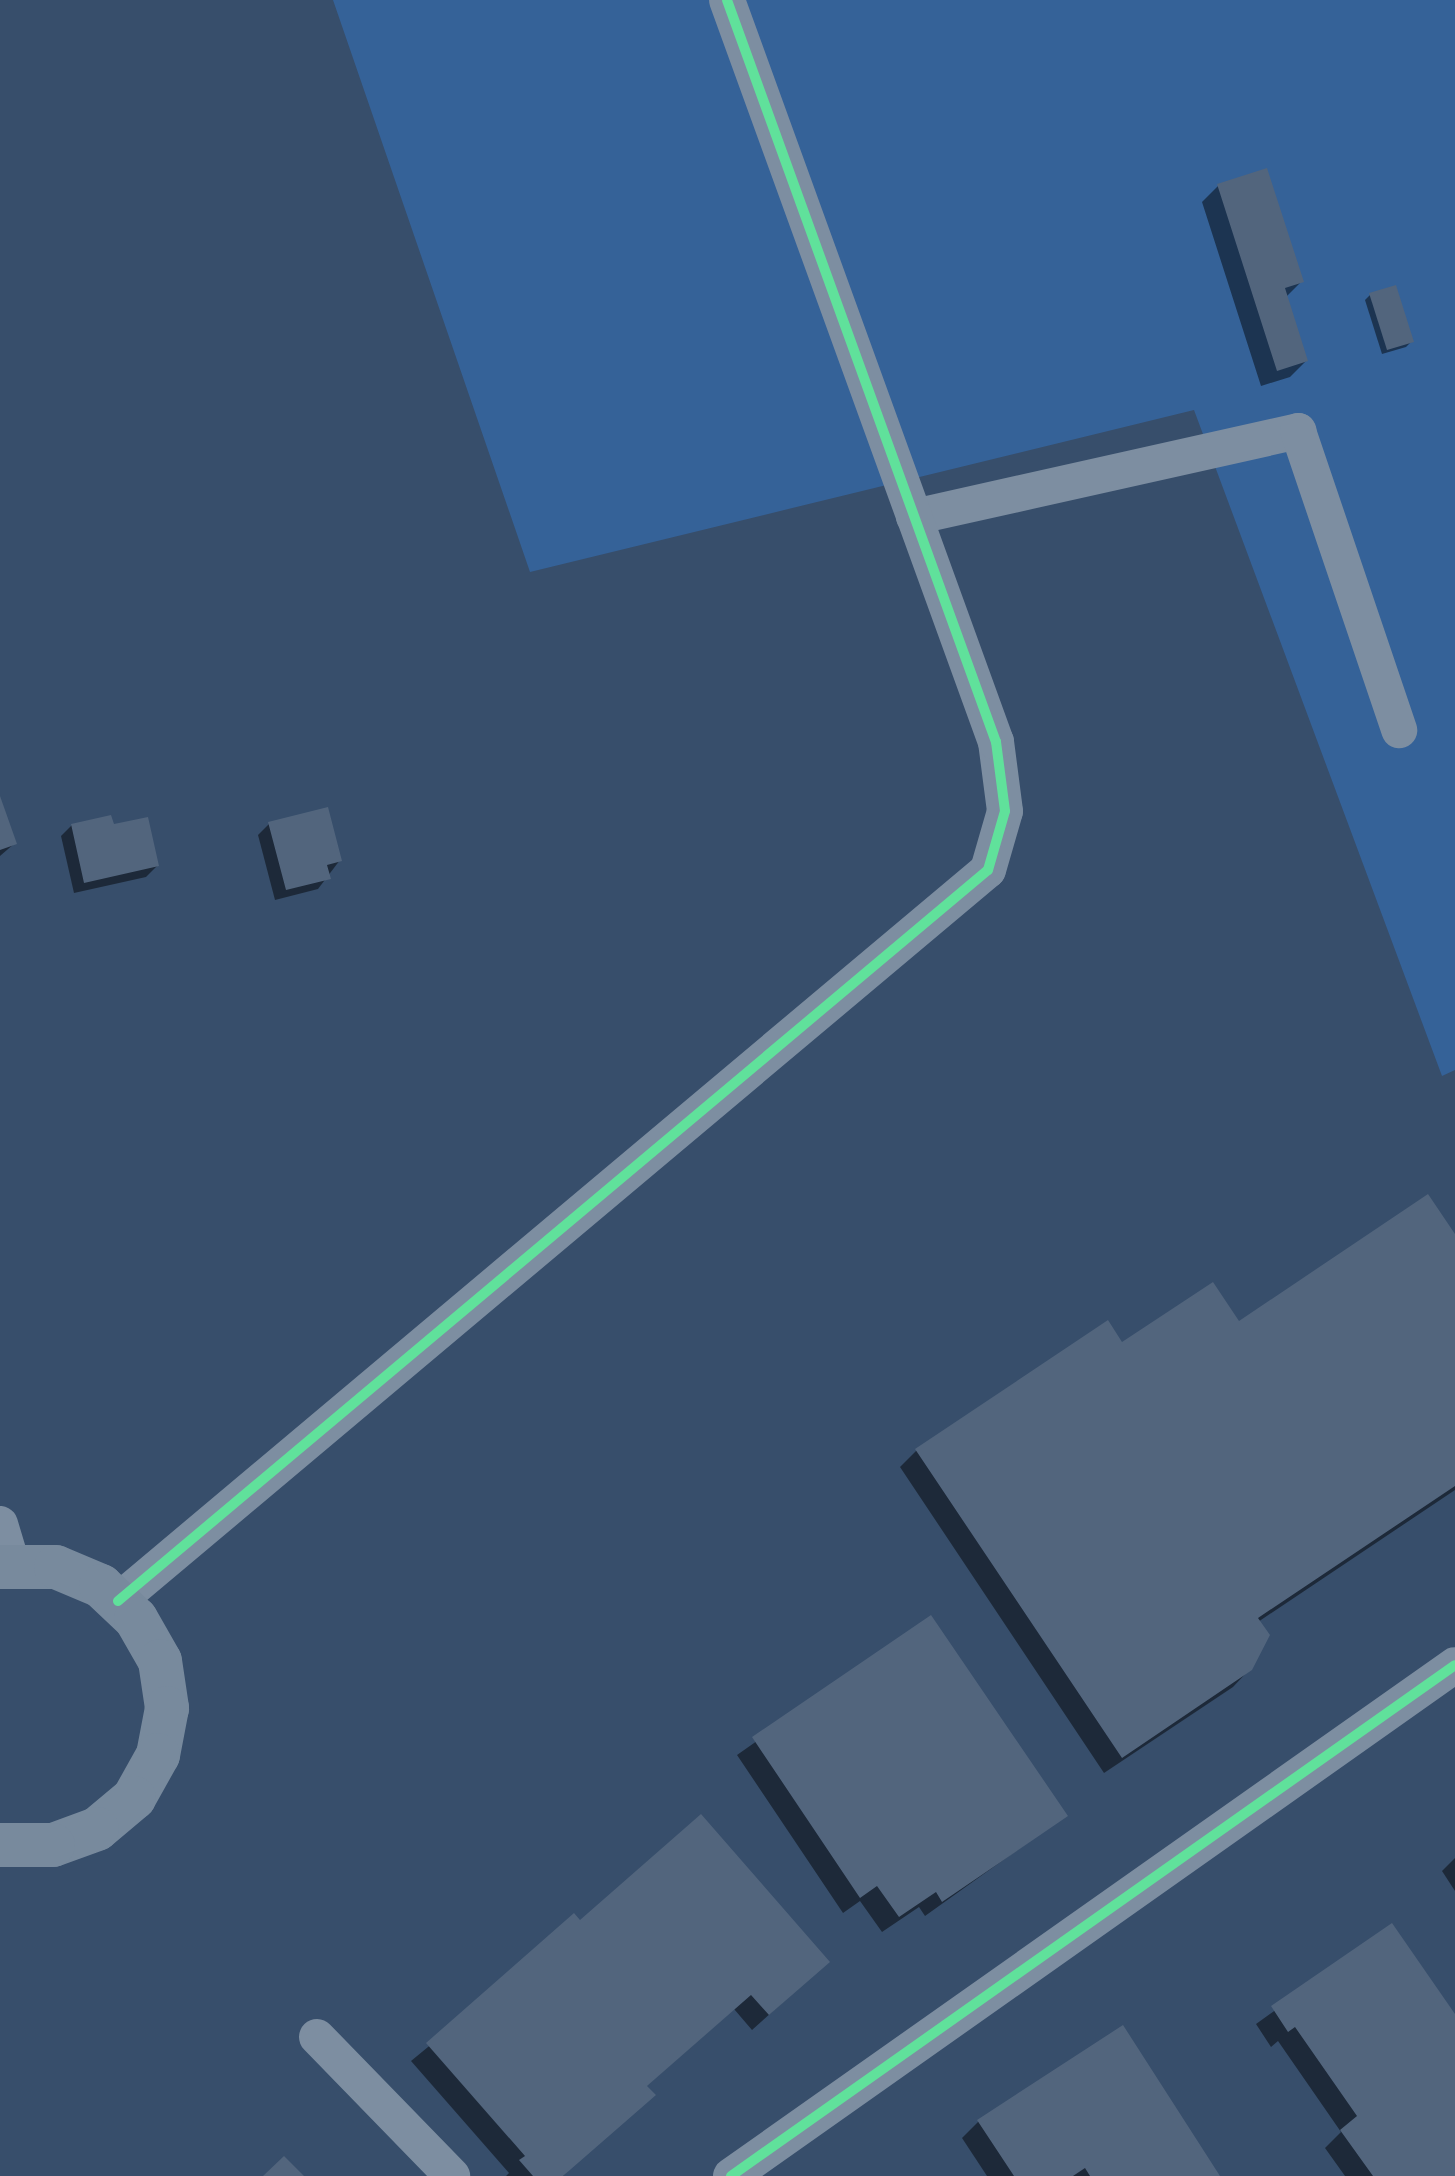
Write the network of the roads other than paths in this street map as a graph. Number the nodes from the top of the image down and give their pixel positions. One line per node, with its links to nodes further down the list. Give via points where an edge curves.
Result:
1 (727, 0): 2 (street)
2 (914, 517): 3 (street, via 1298,431); 5 (street, via 996,742 1005,811 988,870)
3 (1399, 730)
4 (4, 1552): 5 (main road, via 101,1586)
5 (118, 1601): 7 (main road, via 136,1619 160,1661 167,1708 158,1755 134,1798 97,1829 53,1845)
6 (1455, 1665): 10 (street)
7 (0, 1845)
8 (317, 2037): 9 (street)
9 (452, 2176)
10 (731, 2176)

